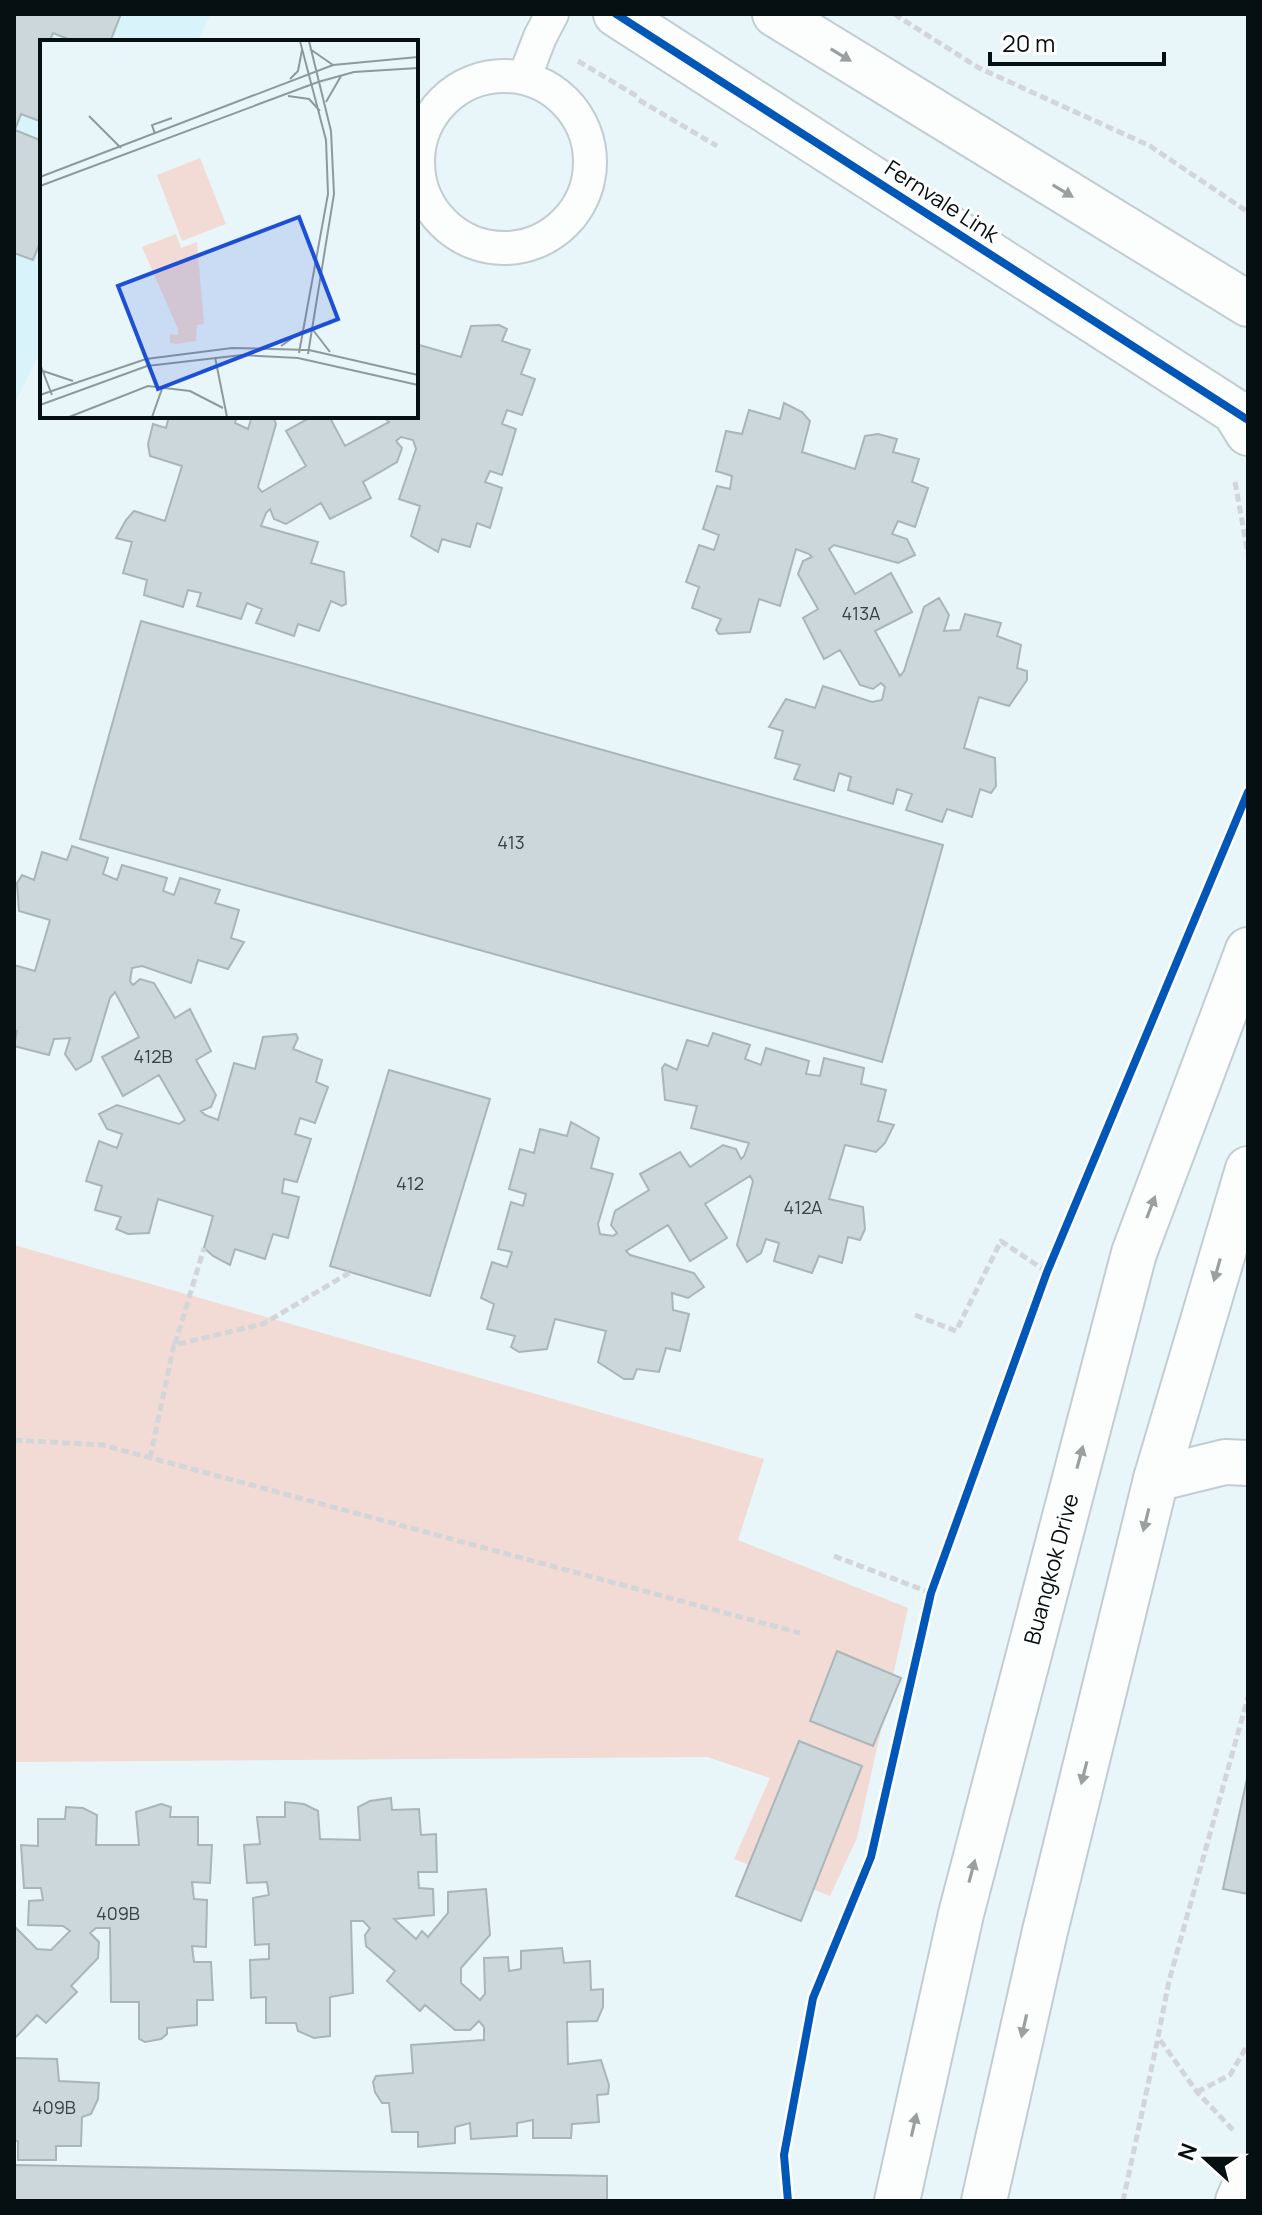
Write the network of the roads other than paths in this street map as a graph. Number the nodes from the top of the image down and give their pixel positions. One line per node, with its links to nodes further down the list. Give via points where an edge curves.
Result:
1 (552, 14): 4 (lane)
2 (616, 14): 8 (main road, Fernvale Link)
3 (775, 14): 7 (main road, one-way to 7)
4 (525, 76): 5 (lane, via 487,75 453,90 427,118); 6 (lane, via 566,99 589,142 587,190 559,230 522,248 480,247 434,217)
5 (418, 147)
6 (418, 161)
7 (1248, 304)
8 (1244, 422)
9 (1248, 950): 14 (main road, Buangkok Drive, one-way to 9, via 961,1914 1134,1253)
10 (1248, 1169): 12 (main road, one-way to 12)
11 (1248, 1463): 12 (main road, via 1225,1462)
12 (1156, 1479): 15 (main road, one-way to 15)
13 (1248, 2178): 16 (main road)
14 (897, 2201)
15 (984, 2201)
16 (1238, 2201)

